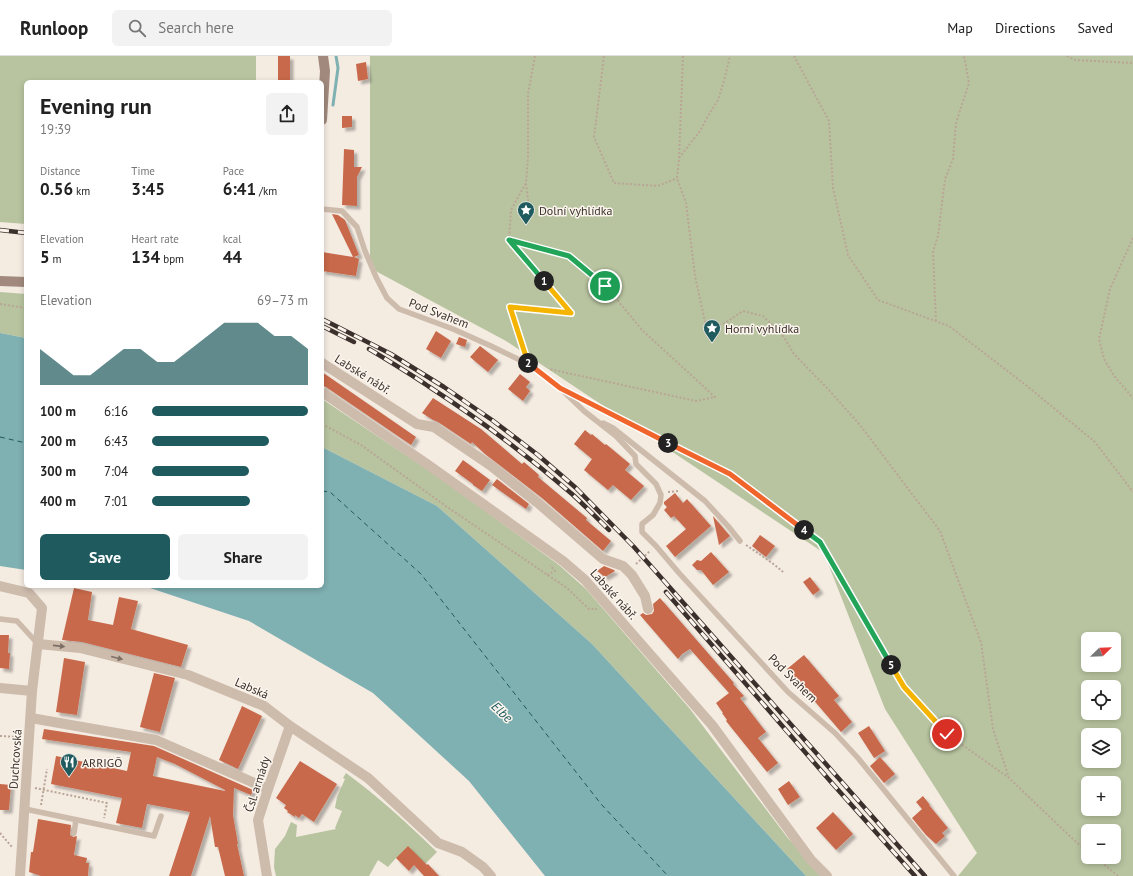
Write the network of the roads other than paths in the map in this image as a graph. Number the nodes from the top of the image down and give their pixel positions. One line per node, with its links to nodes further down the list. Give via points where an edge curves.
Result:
1 (323, 56): 2 (street)
2 (324, 87)
3 (324, 209): 8 (lane, Pod Svahem, via 342,211 356,227 364,251 387,298 399,309 453,329 528,364 560,388)
4 (0, 281): 5 (street)
5 (24, 282)
6 (324, 364): 11 (street, Labské nábř., via 417,424 434,427 490,465 603,559 623,566 645,596)
7 (324, 393): 26 (street, Labské nábř., via 564,561 585,580 712,725 812,860)
8 (584, 411): 9 (lane, Pod Svahem, via 613,428 705,501); 27 (lane, Pod Svahem, via 616,436 635,456 636,464 656,484 662,495 653,514 642,524 642,532 788,692 858,758)
9 (740, 541)
10 (0, 586): 13 (street, via 29,593 42,608)
11 (648, 608)
12 (0, 619): 13 (lane, via 17,621)
13 (38, 644): 15 (street, Duchcovská); 17 (street, Labská, one-way to 17, via 80,648 188,675 264,706)
14 (0, 688): 15 (street)
15 (32, 691): 16 (street, Duchcovská)
16 (31, 718): 18 (street, via 156,740); 19 (street, Duchcovská)
17 (290, 726): 18 (street, Čsl. armády); 25 (street, Labská, via 368,778 438,843 462,852)
18 (268, 789): 24 (street, Čsl. armády, via 258,820)
19 (25, 809): 21 (lane); 23 (street, Duchcovská)
20 (160, 816): 21 (lane, via 154,836)
21 (76, 820): 22 (lane)
22 (74, 833)
23 (20, 876)
24 (266, 876)
25 (491, 876)
26 (827, 876)
27 (954, 876)

